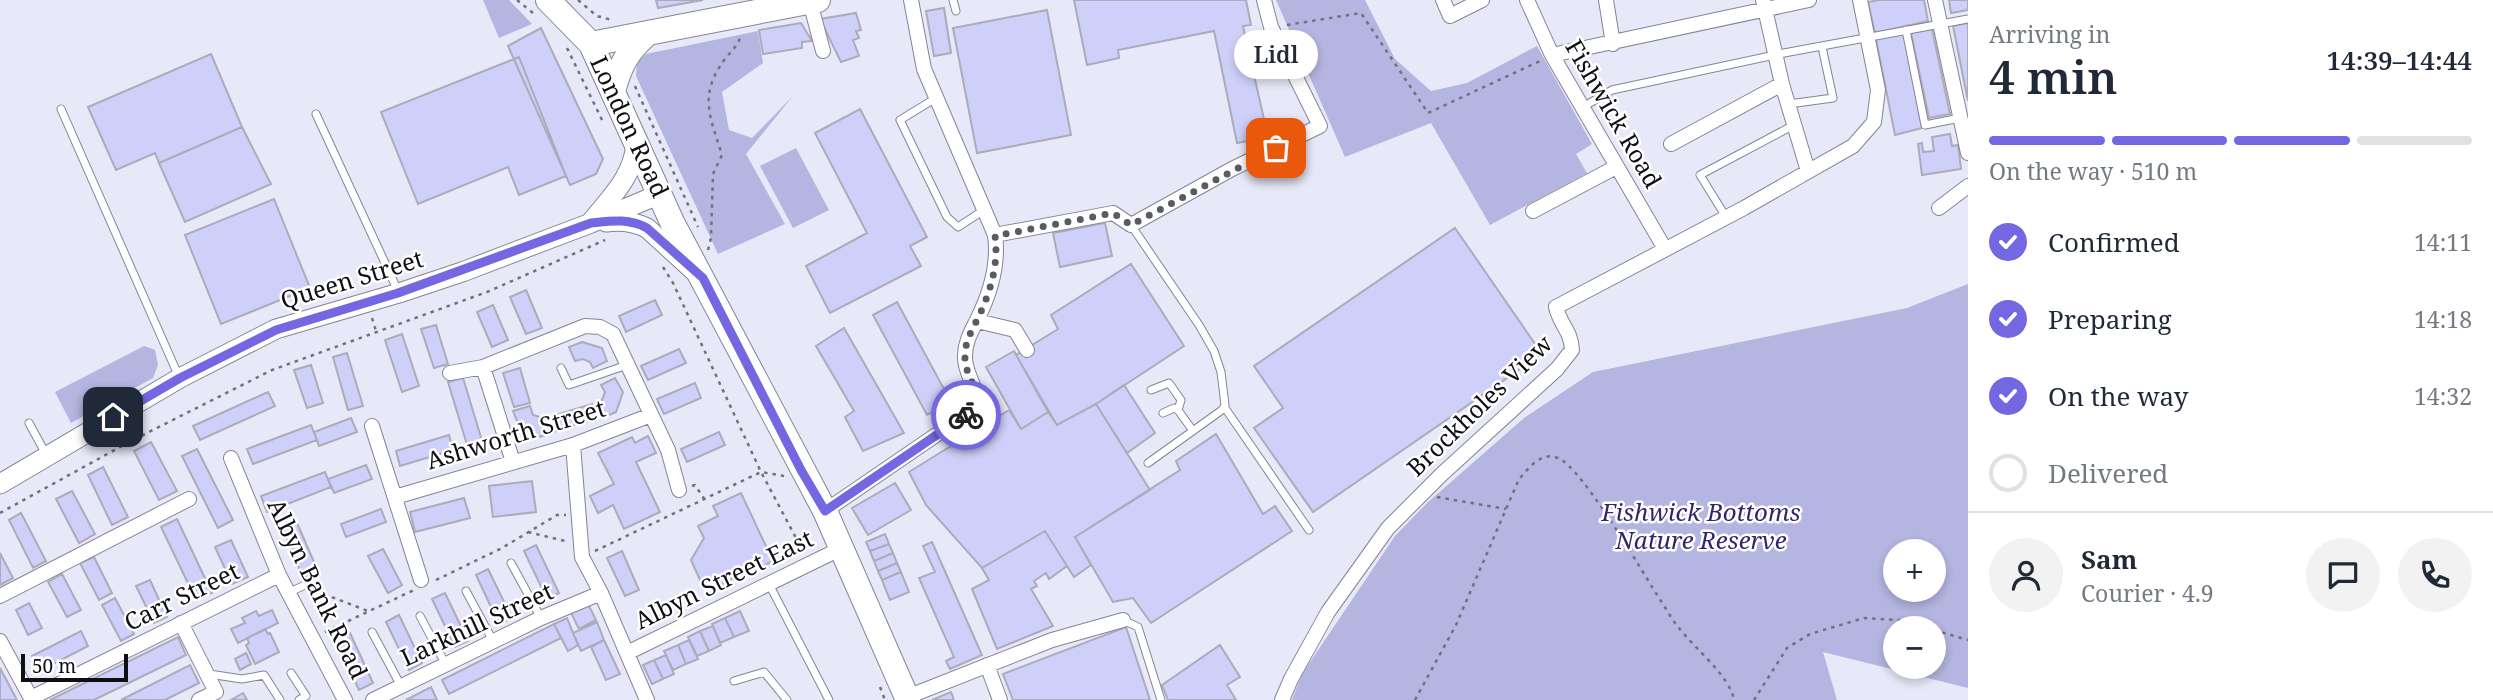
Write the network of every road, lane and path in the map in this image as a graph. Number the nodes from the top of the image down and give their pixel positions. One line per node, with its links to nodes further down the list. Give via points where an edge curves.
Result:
1 (517, 0): 15 (path)
2 (578, 0): 18 (path, via 597,16)
3 (911, 0): 35 (street, via 924,69)
4 (953, 0): 16 (lane)
5 (1264, 0): 20 (street)
6 (1443, 0): 7 (street, via 1450,16)
7 (1482, 0)
8 (1527, 0): 31 (street, Fishwick Road)
9 (1606, 0): 27 (street)
10 (1808, 0): 14 (street)
11 (1860, 0): 25 (street)
12 (1935, 0): 19 (street)
13 (814, 1): 24 (highway); 30 (street)
14 (1765, 5): 27 (street); 32 (street)
15 (541, 7): 26 (highway, London Road)
16 (956, 10)
17 (1968, 19): 19 (lane)
18 (612, 20)
19 (1940, 24): 22 (lane); 40 (street)
20 (1271, 27): 23 (path); 31 (path, via 1361,13 1428,113); 56 (street, via 1320,126)
21 (743, 29): 59 (path, via 709,89 708,110 722,155 713,174 708,250)
22 (1906, 30): 25 (lane); 40 (lane, via 1925,125)
23 (1253, 33)
24 (646, 35): 26 (highway); 34 (highway, via 627,54 617,75)
25 (1866, 38): 28 (lane); 48 (street, Brockholes View, via 1878,90 1874,122 1853,146)
26 (591, 44): 34 (highway, London Road)
27 (1613, 44): 31 (street)
28 (1822, 47): 32 (lane); 36 (lane, via 1833,98)
29 (566, 48): 42 (path)
30 (823, 51)
31 (1552, 55): 37 (street, Fishwick Road)
32 (1776, 55): 33 (street); 37 (lane, via 1612,90)
33 (1782, 84): 36 (street); 44 (street)
34 (624, 89): 45 (highway, London Road); 57 (path)
35 (936, 99): 52 (street); 52 (lane, via 900,120 947,217 958,227)
36 (1788, 104): 41 (street)
37 (1584, 107): 47 (street, Fishwick Road)
38 (61, 109): 71 (lane)
39 (316, 114): 64 (lane)
40 (1960, 118): 43 (street)
41 (1794, 125): 48 (street); 54 (lane, via 1700,174)
42 (608, 131)
43 (1966, 136): 46 (street)
44 (1671, 144)
45 (636, 145): 50 (highway, London Road); 55 (street, via 625,181)
46 (1968, 153)
47 (1616, 167): 53 (street); 61 (street, Fishwick Road)
48 (1808, 172): 54 (street, Brockholes View)
49 (1968, 186): 51 (street)
50 (660, 194): 55 (street, Queen Street); 63 (highway, London Road)
51 (1939, 208)
52 (984, 210): 58 (street)
53 (1533, 211)
54 (1726, 217): 61 (street, Brockholes View)
55 (591, 223): 63 (street, via 637,223); 64 (street, Queen Street)
56 (1131, 225): 58 (street, via 1113,213); 73 (lane, via 1214,351)
57 (698, 226)
58 (995, 236): 65 (street, via 998,255)
59 (703, 238)
60 (609, 239): 93 (path, via 487,292 272,370)
61 (1665, 249): 88 (street, Brockholes View, via 1556,307 1571,335 1572,350 1558,369)
62 (661, 263): 85 (path)
63 (703, 278): 92 (highway, London Road)
64 (398, 293): 71 (street, Queen Street, via 276,330)
65 (977, 321): 66 (street, via 1015,330); 92 (street, via 964,357 976,394 974,409)
66 (1027, 350)
67 (628, 365): 68 (street, via 613,334 585,326); 69 (lane, via 569,385); 76 (street)
68 (483, 367): 70 (street); 83 (street)
69 (561, 368)
70 (450, 373)
71 (180, 378): 81 (street, Queen Street)
72 (1151, 390): 74 (lane, via 1168,383 1181,400)
73 (1225, 408): 79 (lane); 95 (lane)
74 (1178, 410): 75 (lane); 79 (lane)
75 (1163, 413)
76 (651, 415): 80 (street, Ashworth Street); 87 (street, via 668,450)
77 (29, 423): 81 (lane)
78 (372, 426): 89 (street)
79 (1193, 431): 84 (lane)
80 (573, 445): 83 (street, Ashworth Street); 94 (street)
81 (47, 456): 86 (street, Queen Street)
82 (231, 458): 101 (street, Albyn Bank Road)
83 (513, 461): 89 (street, Ashworth Street)
84 (1148, 463)
85 (761, 472): 98 (path, via 636,533); 100 (path)
86 (0, 484)
87 (679, 490)
88 (1421, 495): 91 (path); 140 (street, Brockholes View, via 1388,528 1328,612)
89 (395, 497): 102 (street)
90 (189, 499): 108 (street)
91 (1506, 509): 141 (path, via 1456,625); 142 (path, via 1519,480 1536,460 1549,456 1572,467 1678,627 1717,671)
92 (825, 511): 97 (highway, London Road)
93 (0, 513)
94 (580, 514): 96 (path, via 557,515); 98 (street)
95 (1309, 530)
96 (528, 532): 98 (path); 102 (path)
97 (842, 548): 100 (street, Albyn Street East); 129 (highway, London Road)
98 (582, 551): 107 (street)
99 (511, 563): 111 (lane)
100 (808, 564): 103 (street, Albyn Street East)
101 (279, 575): 106 (street, Albyn Bank Road); 114 (street, Carr Street)
102 (422, 584): 109 (path)
103 (769, 584): 121 (street, Albyn Street East); 137 (lane)
104 (306, 585): 106 (lane); 109 (path)
105 (466, 591): 120 (lane)
106 (288, 593): 117 (street, Albyn Bank Road)
107 (601, 593): 111 (street, Larkhill Street); 121 (street)
108 (0, 596)
109 (368, 611): 117 (path)
110 (420, 616): 122 (lane)
111 (541, 618): 120 (street, Larkhill Street)
112 (1883, 619): 143 (path, via 1864,618 1810,634 1787,648)
113 (1123, 620): 123 (street); 139 (lane, via 1138,627)
114 (181, 623): 125 (street); 128 (street, Carr Street)
115 (372, 632): 127 (lane)
116 (1946, 634): 118 (path)
117 (312, 638): 133 (street, Albyn Bank Road)
118 (1968, 640)
119 (0, 641): 128 (street)
120 (494, 642): 122 (street, Larkhill Street)
121 (627, 653): 135 (street)
122 (445, 663): 127 (street, Larkhill Street)
123 (988, 665): 129 (street); 138 (street)
124 (291, 673): 132 (lane, via 306,696)
125 (208, 674): 130 (street, via 216,692); 131 (lane, via 242,679 264,675)
126 (734, 681): 136 (lane, via 764,672)
127 (401, 686): 134 (street, Larkhill Street)
128 (31, 699)
129 (907, 699)
130 (199, 700)
131 (280, 700)
132 (299, 700)
133 (345, 700)
134 (373, 700)
135 (647, 700)
136 (787, 700)
137 (829, 700)
138 (1000, 700)
139 (1161, 700)
140 (1282, 700)
141 (1415, 700)
142 (1734, 700)
143 (1754, 700)

